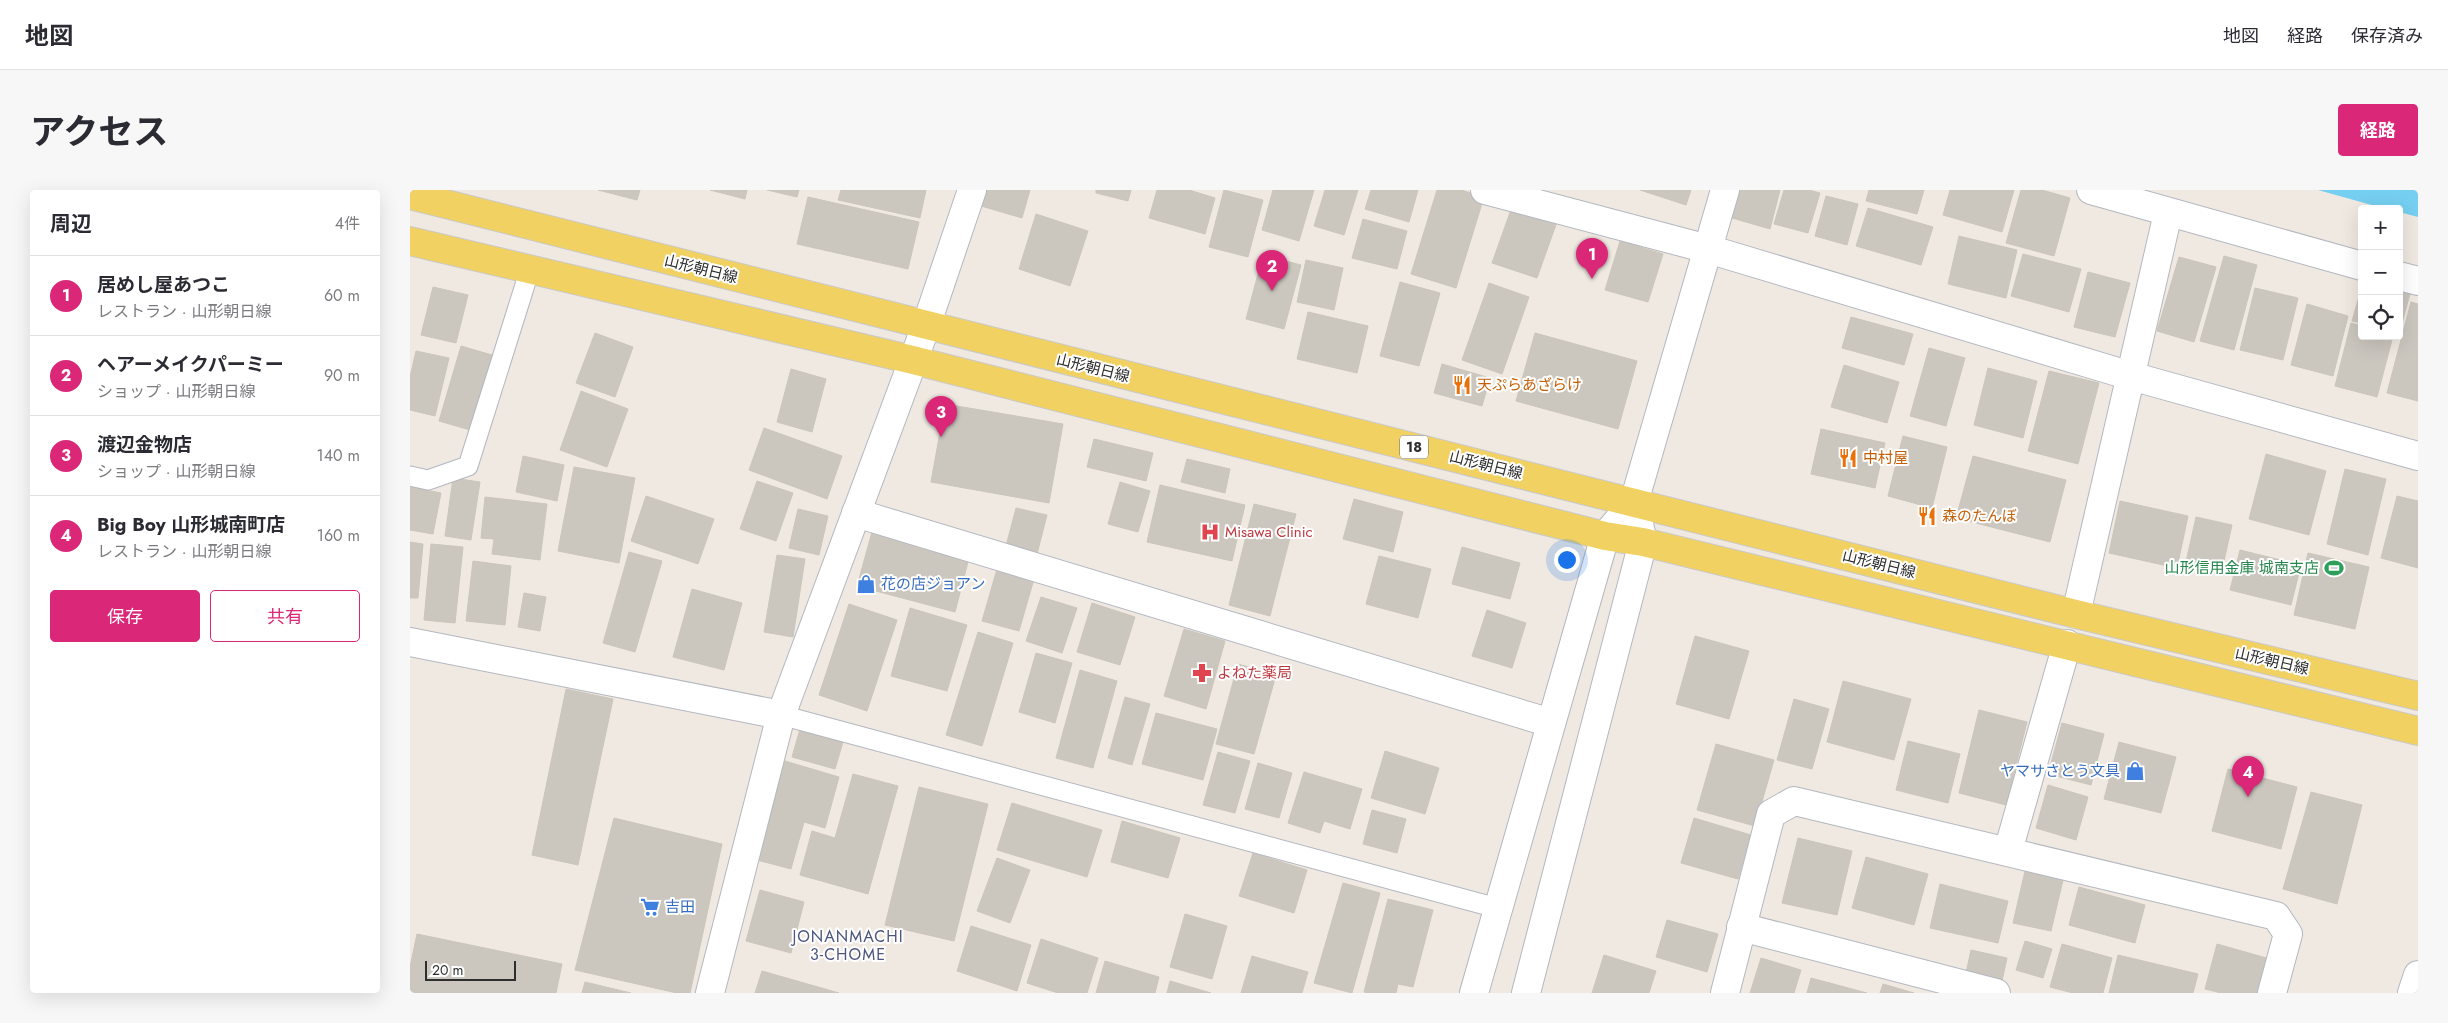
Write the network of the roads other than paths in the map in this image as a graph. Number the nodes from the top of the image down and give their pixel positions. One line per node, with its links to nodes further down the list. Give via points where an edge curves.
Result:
1 (972, 190): 13 (street)
2 (1485, 190): 8 (street)
3 (1724, 190): 8 (street)
4 (2091, 190): 6 (street)
5 (410, 196): 13 (main road, 山形朝日線 / 18)
6 (2168, 213): 9 (street); 15 (street)
7 (410, 241): 10 (main road)
8 (1708, 248): 15 (street); 18 (street)
9 (2358, 265)
10 (530, 269): 14 (main road); 17 (lane, via 468,466 428,480)
11 (2403, 277): 12 (street)
12 (2418, 282)
13 (926, 326): 14 (street); 18 (main road, 山形朝日線 / 18)
14 (913, 360): 19 (street); 20 (main road)
15 (2131, 376): 16 (street); 22 (street)
16 (2418, 456)
17 (410, 476)
18 (1634, 502): 20 (street); 21 (street); 22 (main road, 山形朝日線 / 18)
19 (856, 513): 26 (street); 27 (street)
20 (1606, 536): 21 (main road); 27 (street)
21 (1643, 542): 24 (main road); 35 (street)
22 (2076, 614): 25 (main road, 山形朝日線 / 18)
23 (410, 642): 26 (street)
24 (2067, 644): 28 (main road); 29 (street)
25 (2418, 696)
26 (781, 715): 30 (lane); 33 (street)
27 (1551, 723): 30 (street)
28 (2418, 731)
29 (2008, 851): 31 (street, via 1794,801 1771,814); 38 (street, via 2276,916 2288,934)
30 (1497, 908): 34 (street)
31 (1741, 927): 36 (street); 37 (street)
32 (2418, 975): 39 (street)
33 (710, 993)
34 (1474, 993)
35 (1526, 993)
36 (1725, 993)
37 (1996, 993)
38 (2272, 993)
39 (2412, 993)

